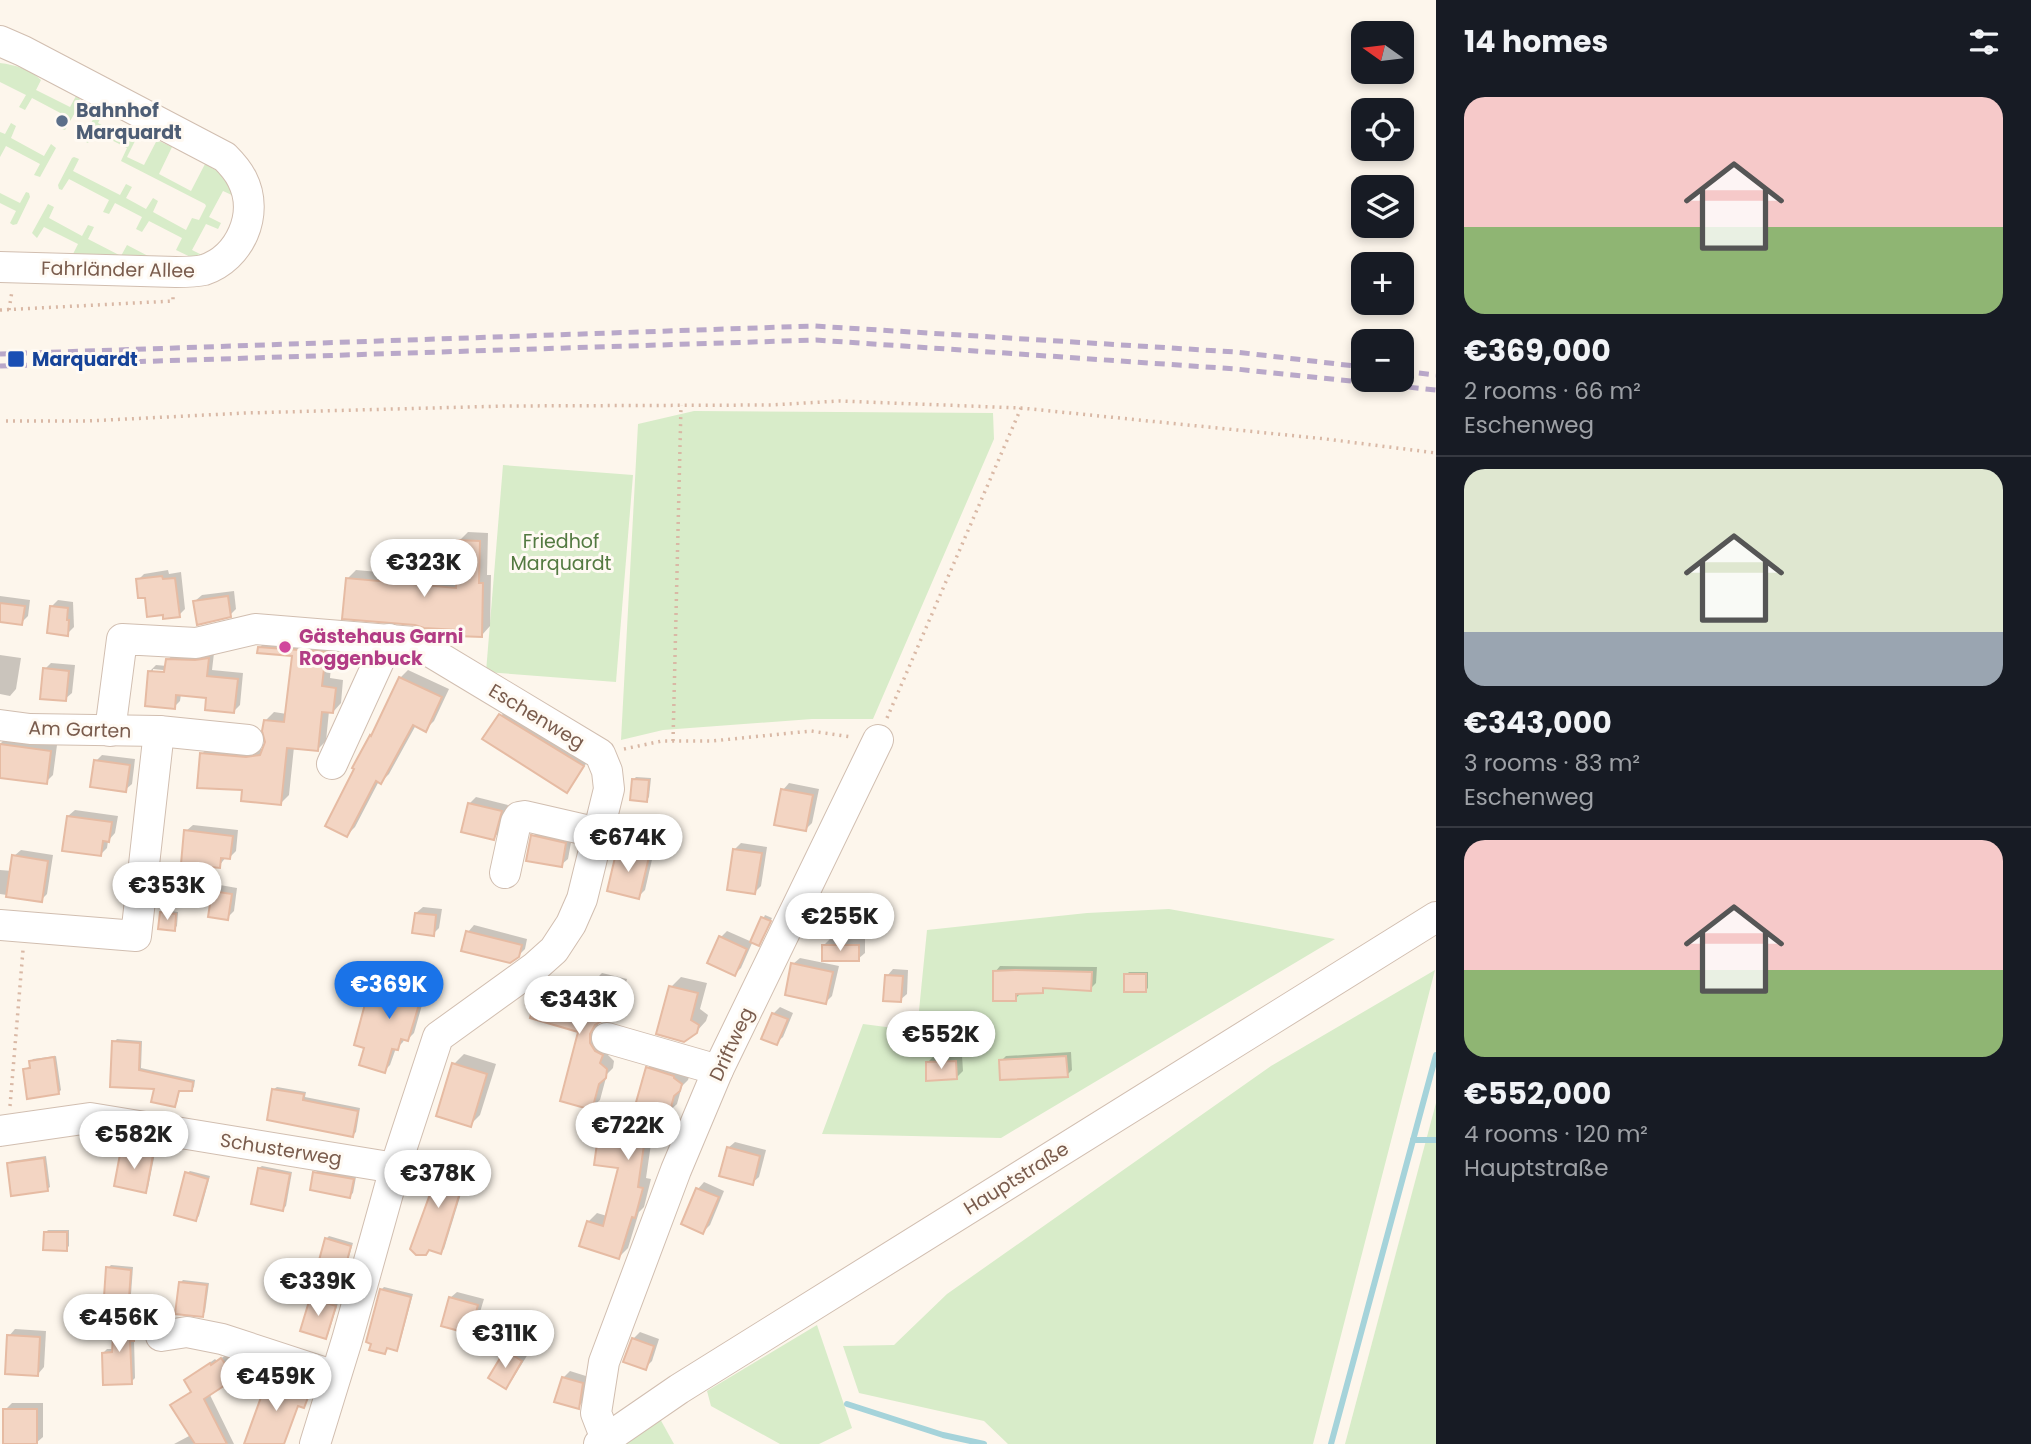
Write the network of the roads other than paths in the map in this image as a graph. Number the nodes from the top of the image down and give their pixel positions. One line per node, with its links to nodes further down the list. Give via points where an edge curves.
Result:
1 (8, 46): 2 (street, Fahrländer Allee, via 225,157 243,180 248,215 235,247 203,270)
2 (6, 279)
3 (389, 639): 5 (street, Eschenweg, via 256,628 196,643 122,639); 9 (street); 10 (street, Eschenweg, via 414,642 600,754 609,789)
4 (0, 725): 5 (street, Am Garten)
5 (110, 731): 6 (street, Am Garten)
6 (159, 731): 7 (street, Am Garten); 13 (street, Am Garten, via 136,936)
7 (248, 740)
8 (878, 740): 15 (street, Driftweg)
9 (332, 764)
10 (599, 832): 11 (street, via 519,817); 17 (street, Eschenweg, via 582,899 554,950 438,1037)
11 (505, 873)
12 (1436, 917): 20 (street, Hauptstraße)
13 (13, 926)
14 (607, 1038): 15 (street)
15 (718, 1070): 20 (street, Driftweg, via 604,1362 596,1413)
16 (4, 1130): 17 (street, Schusterweg, via 90,1118)
17 (395, 1168): 19 (street, Eschenweg)
18 (161, 1336): 19 (street, via 187,1332 222,1339)
19 (335, 1376): 21 (street, Eschenweg)
20 (602, 1441)
21 (316, 1443)

